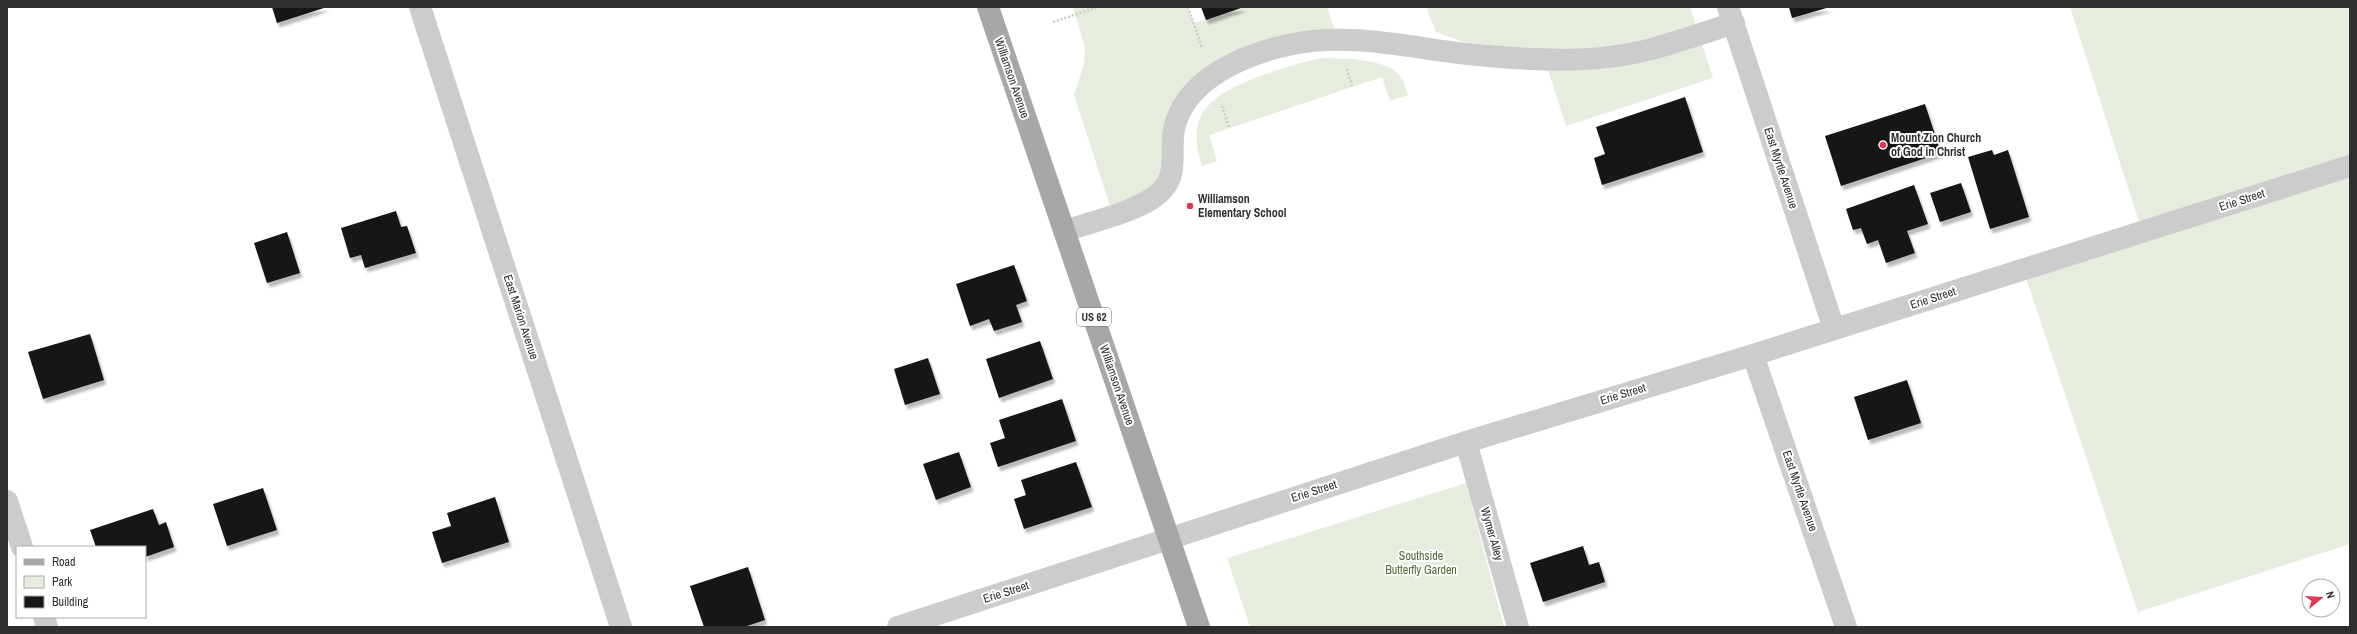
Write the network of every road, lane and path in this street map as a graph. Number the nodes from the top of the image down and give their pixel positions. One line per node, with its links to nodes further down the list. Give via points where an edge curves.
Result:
1 (420, 7): 14 (street, East Marion Avenue)
2 (988, 7): 7 (main road, Williamson Avenue / US 62)
3 (1098, 7): 5 (path)
4 (1731, 15): 7 (street, via 1651,49 1613,56 1559,59 1468,54 1371,42 1325,40 1293,44 1227,67 1198,87 1183,104 1174,130 1173,166 1165,188 1146,203); 8 (street, East Myrtle Avenue)
5 (1053, 22)
6 (2350, 166): 8 (street, Erie Street)
7 (1064, 231): 12 (main road, Williamson Avenue / US 62)
8 (1834, 329): 9 (street, Erie Street)
9 (1753, 355): 10 (street, Erie Street); 18 (street, East Myrtle Avenue)
10 (1466, 442): 12 (street, Erie Street); 17 (street, Wymer Alley)
11 (7, 502): 13 (street)
12 (1169, 538): 15 (street, Erie Street); 16 (main road, Williamson Avenue / US 62)
13 (22, 546)
14 (621, 627)
15 (898, 627)
16 (1199, 627)
17 (1518, 627)
18 (1846, 627)

